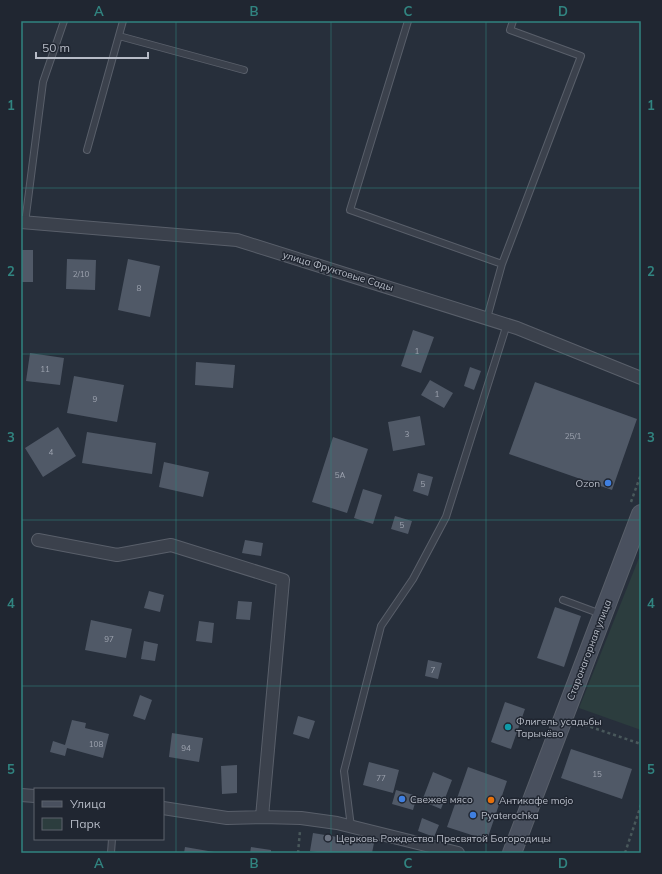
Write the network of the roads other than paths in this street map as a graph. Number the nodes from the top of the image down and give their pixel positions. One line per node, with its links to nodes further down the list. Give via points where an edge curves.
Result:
1 (64, 21): 8 (lane, via 43,82)
2 (123, 21): 5 (lane)
3 (408, 21): 9 (lane, via 350,210)
4 (513, 21): 9 (lane, via 510,30 581,56)
5 (119, 36): 6 (lane); 7 (lane)
6 (244, 70)
7 (87, 150)
8 (23, 223): 10 (street, улица Фруктовые Сады, via 237,240)
9 (502, 264): 10 (lane)
10 (487, 318): 11 (street, улица Фруктовые Сады)
11 (507, 324): 12 (street, улица Фруктовые Сады); 21 (lane, via 446,517 413,579 381,626 344,771)
12 (641, 378)
13 (641, 514): 16 (main road, Старонагорная улица)
14 (38, 540): 20 (street, via 117,555 172,545 283,580)
15 (563, 600): 16 (lane)
16 (603, 615): 25 (main road, Старонагорная улица)
17 (21, 795): 18 (street)
18 (34, 796)
19 (164, 808): 20 (street, via 227,818)
20 (262, 817): 21 (street, via 301,818)
21 (351, 827): 24 (street)
22 (112, 840): 23 (lane)
23 (110, 853)
24 (458, 853)
25 (512, 853)

